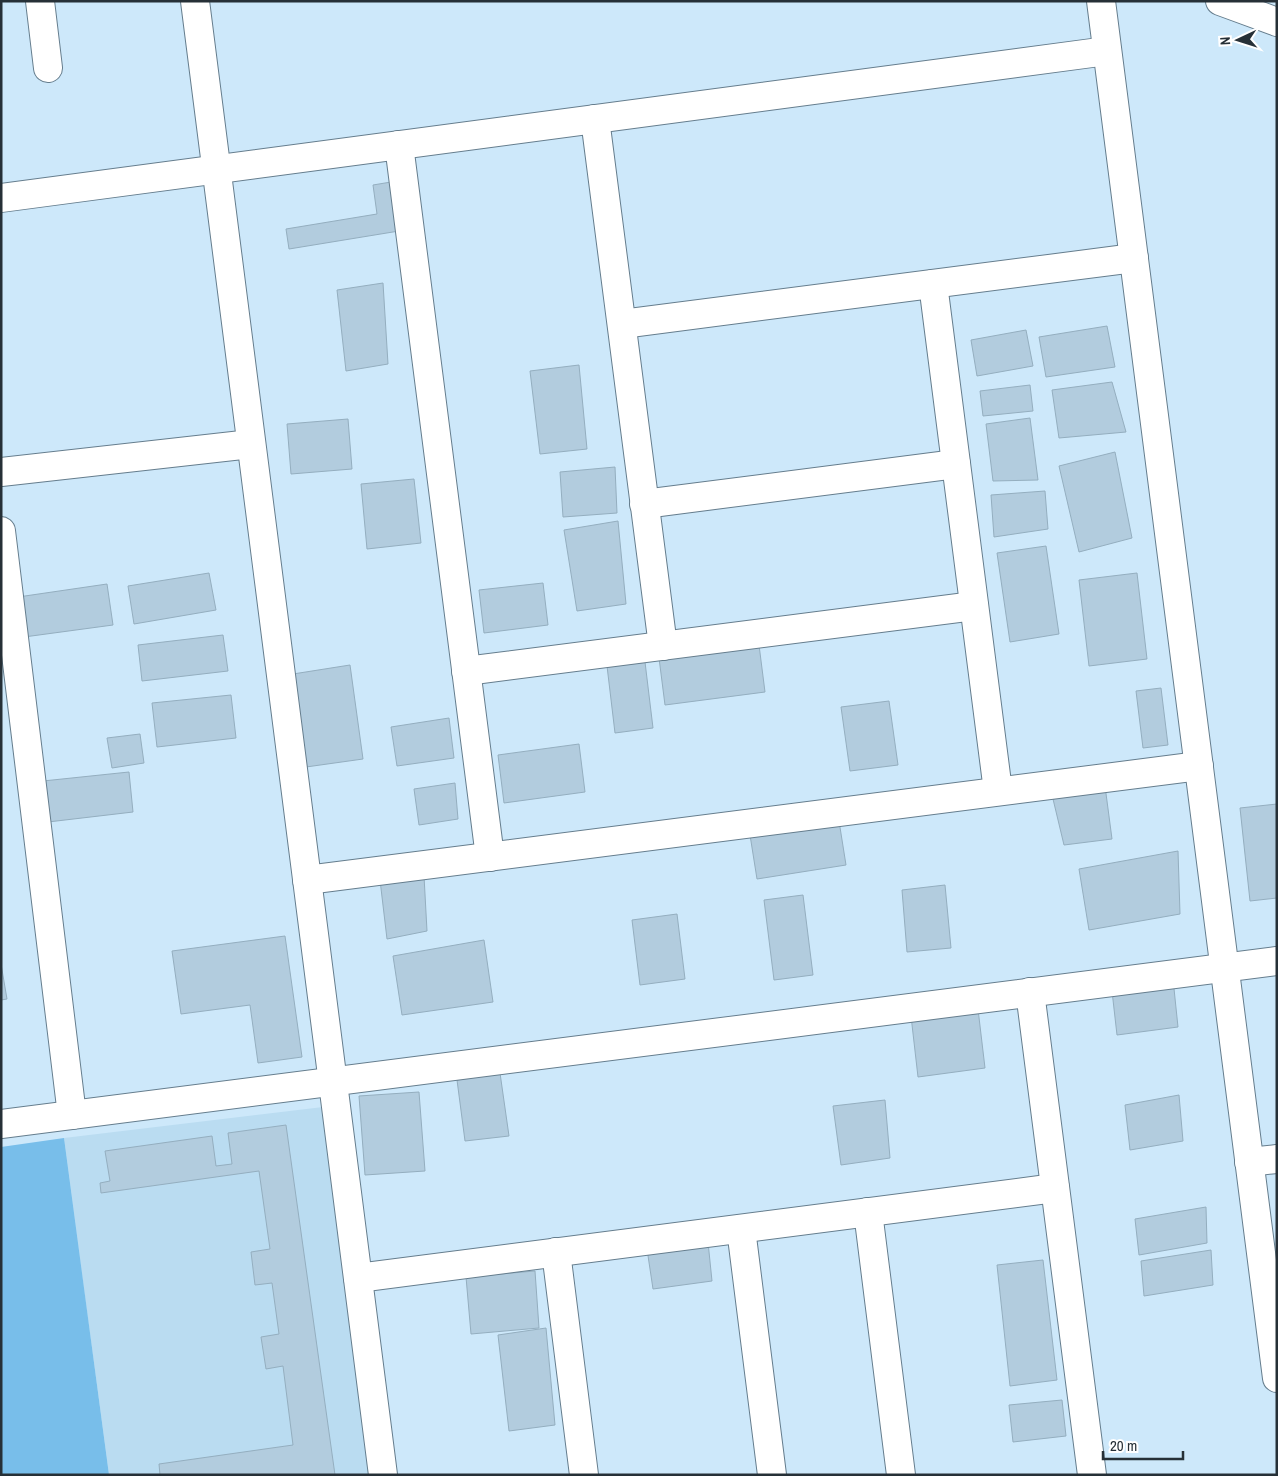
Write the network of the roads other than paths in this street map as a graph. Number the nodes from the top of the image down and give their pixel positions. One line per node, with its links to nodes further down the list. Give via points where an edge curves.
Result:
1 (40, 1): 7 (street)
2 (195, 1): 10 (street)
3 (1101, 1): 6 (street)
4 (1220, 1): 5 (street)
5 (1277, 22)
6 (1107, 51): 8 (street); 12 (street)
7 (48, 68)
8 (595, 119): 9 (street); 14 (street)
9 (399, 145): 10 (street); 22 (street)
10 (216, 170): 11 (street); 15 (street)
11 (1, 198)
12 (1134, 258): 13 (street); 23 (street)
13 (933, 284): 14 (street); 16 (street)
14 (622, 324): 18 (street)
15 (251, 444): 17 (street); 26 (street)
16 (956, 464): 18 (street); 20 (street)
17 (1, 472)
18 (644, 504): 21 (street)
19 (1, 531): 31 (street)
20 (974, 606): 21 (street); 24 (street)
21 (663, 646): 22 (street)
22 (466, 671): 25 (street)
23 (1198, 766): 24 (street); 28 (street)
24 (998, 792): 25 (street)
25 (490, 857): 26 (street)
26 (307, 880): 30 (street)
27 (1277, 961): 28 (street)
28 (1224, 967): 29 (street); 34 (street)
29 (1030, 992): 30 (street); 35 (street)
30 (332, 1082): 31 (street); 39 (street)
31 (72, 1115): 32 (street)
32 (1, 1124)
33 (1277, 1159): 34 (street)
34 (1249, 1162): 40 (street)
35 (1055, 1188): 36 (street); 45 (street)
36 (868, 1212): 37 (street); 44 (street)
37 (741, 1228): 38 (street); 43 (street)
38 (556, 1252): 39 (street); 42 (street)
39 (358, 1278): 41 (street)
40 (1277, 1378)
41 (383, 1475)
42 (584, 1475)
43 (772, 1475)
44 (902, 1475)
45 (1092, 1475)

